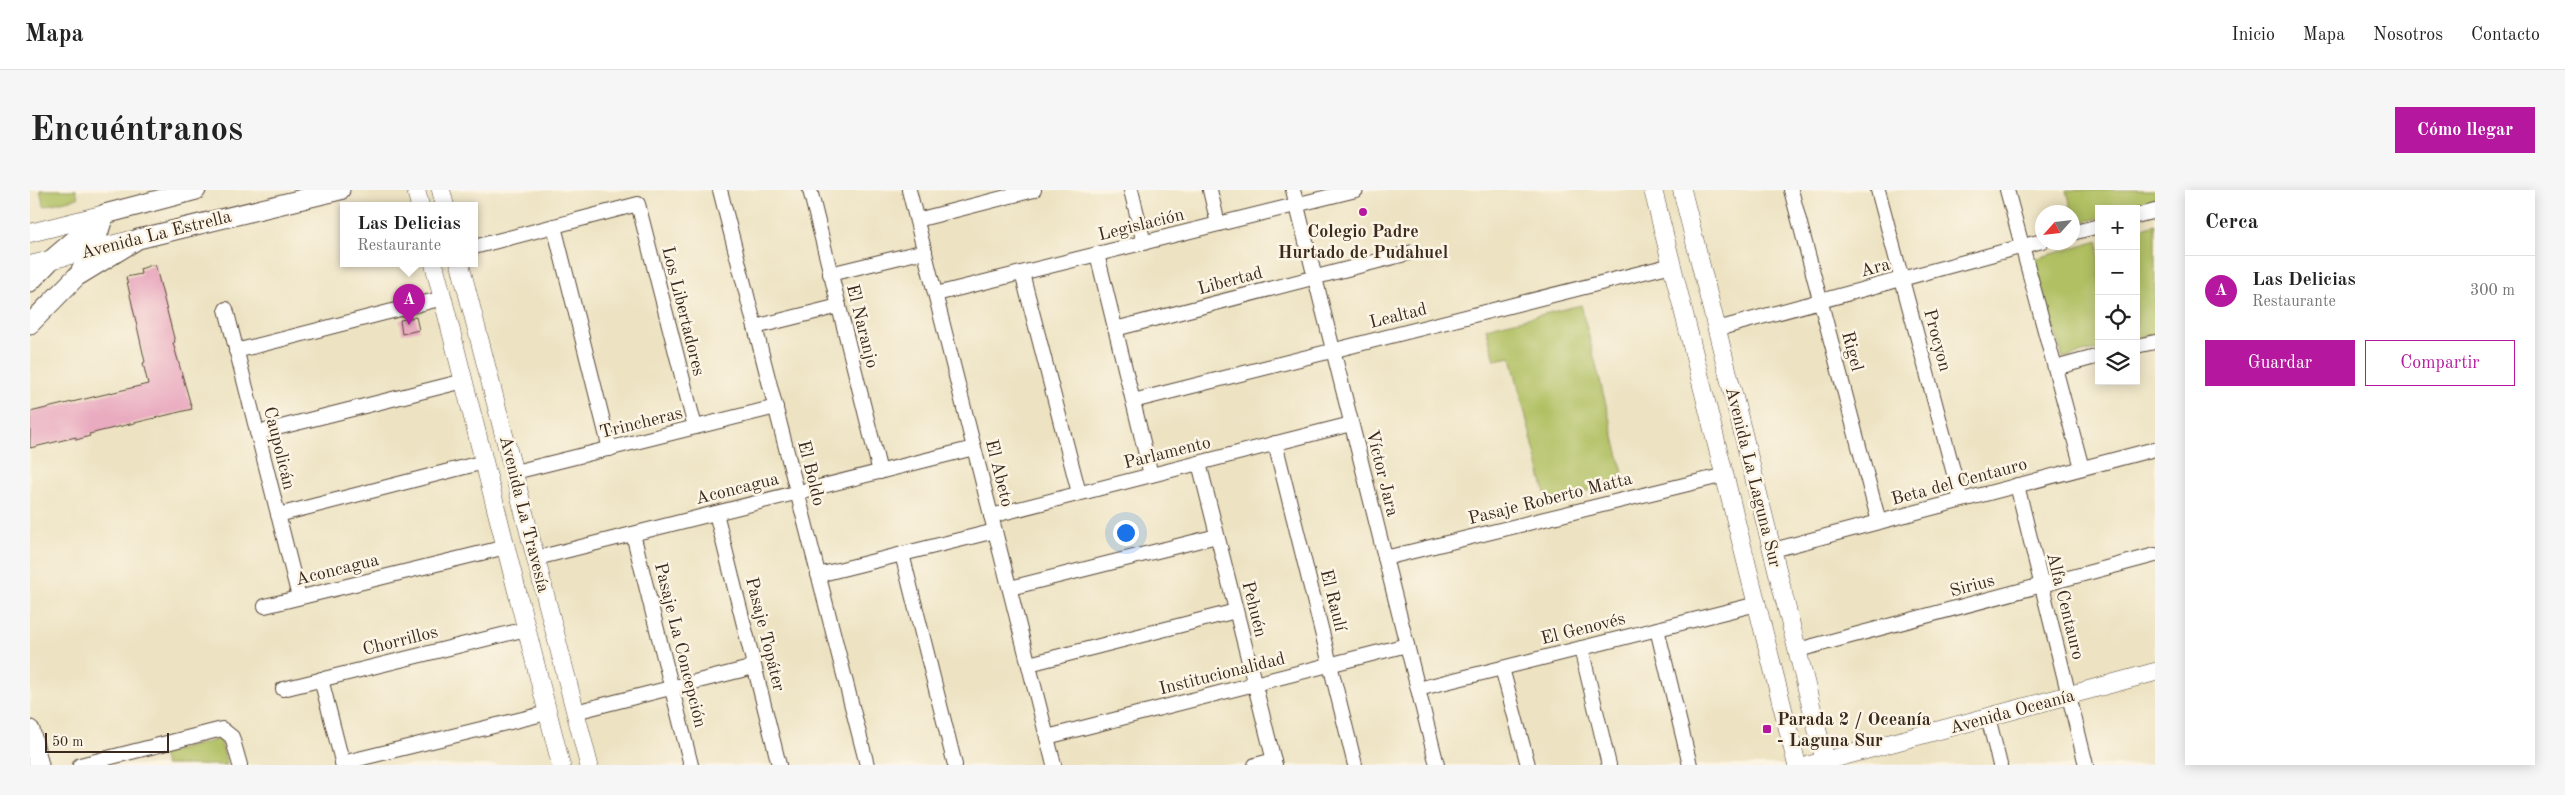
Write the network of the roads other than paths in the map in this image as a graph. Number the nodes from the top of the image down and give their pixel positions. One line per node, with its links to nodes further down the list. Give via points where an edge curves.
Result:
1 (196, 190): 18 (main road, Avenida La Estrella)
2 (340, 190): 26 (main road, Avenida La Estrella)
3 (720, 190): 52 (street, El Boldo)
4 (810, 190): 41 (street, El Naranjo)
5 (909, 190): 20 (street, El Abeto)
6 (1034, 190): 20 (street)
7 (1131, 190): 27 (street)
8 (1210, 190): 21 (street)
9 (1293, 190): 16 (street, Víctor Jara)
10 (1356, 190): 16 (street, Legislación)
11 (1654, 190): 36 (street, Avenida La Laguna Sur)
12 (1682, 190): 54 (street, Avenida La Laguna Sur)
13 (1791, 190): 48 (street, Rigel)
14 (1878, 190): 44 (street, Procyon)
15 (2007, 190): 30 (street)
16 (1296, 205): 21 (street, Legislación); 43 (street, Víctor Jara)
17 (2155, 211): 19 (street)
18 (105, 214): 24 (street, Avenida La Estrella); 31 (main road); 35 (main road)
19 (2140, 215)
20 (917, 220): 32 (street, El Abeto)
21 (1218, 224): 27 (street, Legislación)
22 (554, 226): 29 (street); 65 (street, Los Libertadores, via 638,204); 69 (street)
23 (2095, 227): 25 (street)
24 (31, 229)
25 (2080, 231)
26 (138, 239): 31 (street, Avenida La Estrella); 42 (main road)
27 (1144, 243): 34 (street, Legislación)
28 (2035, 243): 30 (street, Ara)
29 (478, 245)
30 (2022, 247): 44 (street, Ara); 60 (street)
31 (93, 250): 35 (street, Avenida La Estrella); 42 (main road)
32 (925, 251): 41 (street); 46 (street, El Abeto)
33 (1413, 252): 43 (street, Libertad)
34 (1097, 254): 40 (street, Legislación); 53 (street)
35 (51, 260): 37 (street, Avenida La Estrella); 45 (main road)
36 (1672, 265): 58 (street, Lealtad); 77 (street, Avenida La Laguna Sur)
37 (30, 266)
38 (435, 267): 47 (street, Avenida La Travesía)
39 (461, 267): 74 (street, Avenida La Travesía)
40 (1022, 273): 46 (street, Legislación); 80 (street)
41 (830, 274): 49 (street, El Naranjo)
42 (76, 276): 51 (main road)
43 (1314, 277): 53 (street, Libertad); 58 (street, Víctor Jara)
44 (1902, 279): 48 (street, Ara); 81 (street, Procyon)
45 (30, 282)
46 (936, 294): 68 (street, El Abeto)
47 (443, 298): 57 (street); 61 (street, Avenida La Travesía)
48 (1820, 301): 54 (street, Ara); 85 (street, Rigel)
49 (838, 306): 52 (street); 75 (street, El Naranjo)
50 (226, 308): 57 (street, Caupolicán)
51 (30, 324)
52 (755, 327): 63 (street, El Boldo)
53 (1115, 329): 62 (street)
54 (1717, 329): 90 (street, Avenida La Laguna Sur)
55 (2155, 342): 56 (street)
56 (2140, 345)
57 (236, 351): 66 (street, Caupolicán)
58 (1333, 351): 62 (street, Lealtad); 64 (street, Víctor Jara)
59 (2095, 357): 60 (street)
60 (2055, 368): 73 (street)
61 (464, 381): 66 (street); 71 (street, Avenida La Travesía)
62 (1133, 401): 76 (street)
63 (776, 408): 65 (street, Trincheras); 79 (street, El Boldo)
64 (1351, 424): 67 (street, Parlamento); 94 (street, Víctor Jara)
65 (695, 428): 69 (street, Trincheras)
66 (257, 432): 83 (street, Caupolicán)
67 (1275, 444): 72 (street, Parlamento); 108 (street, El Raulí)
68 (974, 448): 75 (street, Aconcagua); 84 (street, El Abeto)
69 (610, 449): 74 (street, Trincheras)
70 (2155, 449): 73 (street, Beta del Centauro)
71 (484, 462): 83 (street); 89 (street, Avenida La Travesía)
72 (1199, 463): 76 (street, Parlamento); 88 (street, Pehuén)
73 (2082, 468): 78 (street, Beta del Centauro)
74 (515, 472): 93 (street, Avenida La Travesía)
75 (880, 472): 79 (street, Aconcagua)
76 (1151, 475): 80 (street, Parlamento)
77 (1724, 475): 94 (street, Pasaje Roberto Matta); 99 (street, Avenida La Laguna Sur)
78 (2017, 485): 81 (street, Beta del Centauro); 96 (street, Alfa Centauro)
79 (797, 492): 82 (street, Aconcagua); 95 (street, El Boldo)
80 (1079, 493): 84 (street, Parlamento)
81 (1961, 500): 85 (street, Beta del Centauro)
82 (716, 513): 87 (street, Aconcagua); 109 (street, Pasaje Topáter)
83 (278, 515): 98 (street, Caupolicán)
84 (992, 516): 86 (street, El Abeto)
85 (1879, 522): 90 (street, Beta del Centauro)
86 (996, 531): 91 (street); 97 (street, El Abeto)
87 (633, 534): 93 (street, Aconcagua); 115 (street, Pasaje La Concepción)
88 (1217, 536): 97 (street); 101 (street, Pehuén)
89 (506, 547): 98 (street, Aconcagua); 102 (street, Avenida La Travesía)
90 (1773, 550): 106 (street, Avenida La Laguna Sur)
91 (902, 554): 95 (street); 134 (street)
92 (2155, 555): 96 (street, Sirius)
93 (537, 558): 118 (street, Avenida La Travesía)
94 (1385, 558): 104 (street, Víctor Jara)
95 (818, 575): 133 (street, El Boldo)
96 (2042, 585): 106 (street, Sirius); 117 (street, Alfa Centauro)
97 (1010, 588): 107 (street, El Abeto)
98 (299, 598): 100 (street, Aconcagua)
99 (1757, 604): 103 (street, El Genovés); 142 (street, Avenida La Laguna Sur)
100 (265, 606)
101 (1236, 611): 107 (street); 113 (street, Pehuén)
102 (526, 628): 112 (street, Chorrillos); 119 (street, Avenida La Travesía)
103 (1657, 629): 105 (street, El Genovés); 141 (street)
104 (1407, 645): 108 (street, Institucionalidad); 116 (street, Víctor Jara)
105 (1580, 648): 110 (street, El Genovés); 140 (street)
106 (1798, 650): 125 (street, Avenida La Laguna Sur)
107 (1029, 664): 122 (street, El Abeto)
108 (1331, 664): 113 (street, Institucionalidad); 137 (street, El Raulí)
109 (754, 667): 115 (street); 132 (street, Pasaje Topáter)
110 (1502, 668): 116 (street, El Genovés); 139 (street)
111 (2155, 672): 117 (street, Avenida Oceanía)
112 (322, 679): 114 (street, Chorrillos); 124 (street)
113 (1255, 684): 122 (street, Institucionalidad); 123 (street, Pehuén)
114 (283, 688)
115 (672, 688): 118 (street); 131 (street, Pasaje La Concepción)
116 (1418, 689): 138 (street, Víctor Jara)
117 (2068, 696): 120 (street, Avenida Oceanía); 144 (street, Alfa Centauro)
118 (575, 712): 130 (street, Avenida La Travesía)
119 (547, 713): 124 (street); 129 (street, Avenida La Travesía)
120 (1988, 717): 125 (street, Avenida Oceanía); 143 (street)
121 (30, 730): 126 (main road)
122 (1047, 737): 135 (street, El Abeto)
123 (1274, 763): 136 (street)
124 (342, 764)
125 (1820, 764)
126 (39, 765)
127 (80, 765): 128 (street, via 222,729 232,737)
128 (240, 765)
129 (560, 765)
130 (589, 765)
131 (692, 765)
132 (779, 765)
133 (867, 765)
134 (955, 765)
135 (1054, 765)
136 (1255, 765)
137 (1355, 765)
138 (1437, 765)
139 (1528, 765)
140 (1609, 765)
141 (1690, 765)
142 (1797, 765)
143 (2000, 765)
144 (2086, 765)

